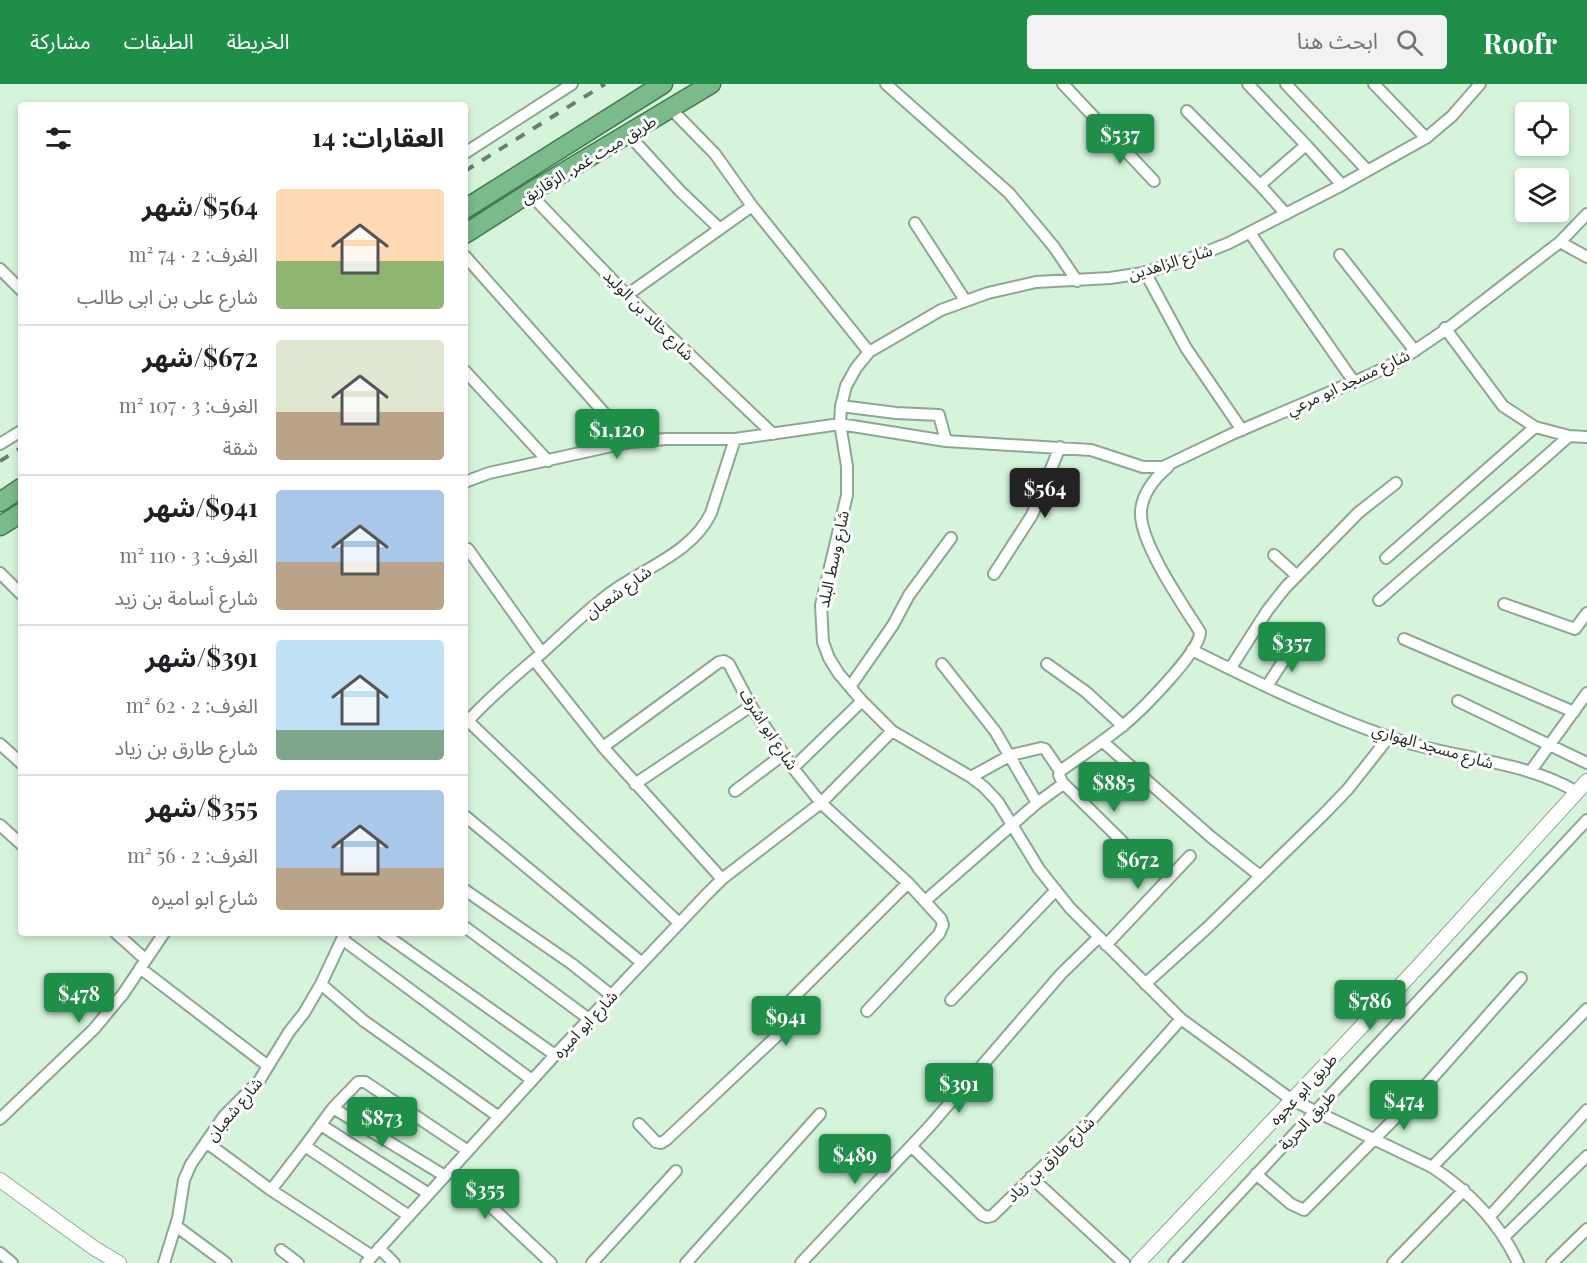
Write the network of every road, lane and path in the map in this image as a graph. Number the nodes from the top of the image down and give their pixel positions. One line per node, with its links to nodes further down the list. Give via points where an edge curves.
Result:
1 (572, 84): 15 (street)
2 (663, 84): 22 (highway, طريق ميت غمر, الزقازيق)
3 (711, 84): 10 (highway, طريق ميت غمر, الزقازيق)
4 (886, 84): 35 (street, via 1009,193)
5 (1063, 84): 17 (street)
6 (1248, 84): 14 (street)
7 (1286, 84): 16 (street)
8 (1374, 84): 13 (street)
9 (1474, 86): 13 (street, شارع الزاهدين, via 1452,116)
10 (671, 109): 12 (highway, طريق ميت غمر, الزقازيق); 21 (street, via 715,154)
11 (1187, 111): 18 (street)
12 (628, 134): 20 (highway, طريق ميت غمر, الزقازيق); 26 (street)
13 (1426, 138): 16 (street, شارع الزاهدين)
14 (1306, 145): 18 (street); 19 (street)
15 (468, 151)
16 (1367, 170): 19 (street, شارع الزاهدين)
17 (1154, 181)
18 (1260, 185): 23 (street)
19 (1342, 185): 23 (street, شارع الزاهدين)
20 (529, 193): 27 (highway, طريق ميت غمر, الزقازيق); 37 (street, شارع خالد بن الوليد)
21 (752, 206): 26 (street); 41 (street)
22 (468, 207)
23 (1286, 214): 28 (street, شارع الزاهدين)
24 (1587, 214): 29 (street, شارع مسجد ابو مرعي)
25 (915, 223): 38 (street)
26 (720, 229): 37 (street)
27 (468, 232)
28 (1250, 233): 34 (street, شارع الزاهدين, via 1189,259); 43 (street)
29 (1560, 242): 31 (street); 39 (street, شارع مسجد ابو مرعي)
30 (1340, 255): 40 (street)
31 (1587, 257)
32 (468, 259): 54 (street)
33 (0, 269): 36 (street)
34 (1145, 272): 35 (street, شارع الزاهدين); 47 (street, via 1186,348)
35 (1077, 281): 38 (street, شارع الزاهدين, via 1036,282)
36 (18, 287)
37 (627, 295): 49 (street, شارع خالد بن الوليد)
38 (965, 300): 41 (street, شارع الزاهدين, via 916,323)
39 (1445, 328): 40 (street, شارع مسجد ابو مرعي); 46 (street, via 1503,406)
40 (1415, 351): 43 (street, شارع مسجد ابو مرعي)
41 (869, 352): 44 (street, شارع الزاهدين, via 855,368)
42 (468, 374): 57 (street)
43 (1354, 382): 47 (street, شارع مسجد ابو مرعي)
44 (841, 406): 45 (street, شارع الزاهدين); 53 (street, via 939,415)
45 (840, 424): 49 (street); 53 (street); 84 (street, شارع وسط البلد, via 847,495 823,597 821,625 829,658)
46 (1535, 427): 50 (street); 68 (street)
47 (1242, 430): 58 (street, شارع مسجد ابو مرعي)
48 (18, 434): 55 (street)
49 (772, 434): 52 (street)
50 (1569, 436): 51 (street); 73 (street)
51 (1587, 437)
52 (735, 439): 54 (street); 79 (street, شارع شعبان, via 711,513 697,536 605,596)
53 (946, 441): 56 (street)
54 (630, 442): 57 (street)
55 (0, 444)
56 (1060, 447): 58 (street, شارع مسجد ابو مرعي, via 1091,450 1143,467); 70 (street, via 1032,515)
57 (548, 461): 59 (street)
58 (1173, 464): 78 (street, via 1151,485 1141,514 1165,575 1200,632)
59 (468, 481)
60 (1396, 483): 71 (street, via 1340,531)
61 (18, 491): 62 (highway)
62 (0, 502)
63 (18, 515): 64 (highway)
64 (0, 525)
65 (951, 538): 84 (street)
66 (468, 549): 79 (street)
67 (1274, 555): 71 (street)
68 (1386, 558)
69 (0, 573): 72 (street)
70 (994, 574)
71 (1297, 576): 82 (street, via 1267,611)
72 (18, 591)
73 (1379, 600)
74 (1504, 604): 75 (street, via 1575,629)
75 (1587, 614)
76 (1404, 639): 89 (street)
77 (1293, 646): 83 (street)
78 (1192, 650): 82 (street, شارع مسجد الهواري); 92 (street)
79 (538, 656): 90 (street, شارع شعبان); 98 (street)
80 (942, 664): 100 (street)
81 (1047, 664): 92 (street)
82 (1230, 669): 83 (street, شارع مسجد الهواري)
83 (1267, 686): 94 (street, شارع مسجد الهواري)
84 (850, 687): 86 (street, شارع وسط البلد)
85 (1587, 693): 89 (street)
86 (862, 701): 93 (street, شارع وسط البلد); 103 (street)
87 (1458, 701): 97 (street)
88 (751, 706): 98 (street, شارع ابو اشرف, via 731,666 719,662); 99 (street, شارع ابو اشرف); 109 (street)
89 (1574, 712): 97 (street)
90 (468, 719)
91 (468, 723): 127 (street)
92 (1123, 726): 95 (street)
93 (892, 731): 106 (street, شارع وسط البلد); 112 (street, شارع ابو اميره)
94 (1389, 737): 105 (street, شارع مسجد الهواري); 121 (street, via 1348,789)
95 (1102, 741): 104 (street); 121 (street)
96 (0, 744): 101 (street)
97 (1550, 744): 102 (street); 105 (street)
98 (603, 747): 109 (street)
99 (784, 754): 103 (street, شارع ابو اشرف); 110 (street)
100 (1011, 755): 104 (street, via 1043,748); 106 (street); 113 (street)
101 (18, 760)
102 (1587, 763)
103 (793, 768): 112 (street, شارع ابو اشرف)
104 (1060, 771): 108 (street)
105 (1530, 772): 111 (street, شارع مسجد الهواري)
106 (971, 777): 117 (street, شارع وسط البلد, via 998,802)
107 (1587, 781): 111 (street, طريق ابو عجوه)
108 (1063, 783): 113 (street); 120 (street)
109 (635, 784): 122 (street)
110 (735, 791)
111 (1577, 792): 148 (street, طريق ابو عجوه)
112 (821, 803): 122 (street, شارع ابو اميره); 123 (street, شارع ابو اشرف)
113 (1037, 803): 117 (street)
114 (468, 818): 134 (street)
115 (1587, 820): 151 (street, طريق الحرية)
116 (0, 825): 118 (street)
117 (1011, 826): 124 (street, شارع وسط البلد); 126 (street)
118 (18, 841)
119 (1190, 856): 133 (street)
120 (1144, 863)
121 (1260, 876): 138 (street)
122 (722, 879): 127 (street, شارع ابو اميره)
123 (908, 883): 126 (street, شارع ابو اشرف); 156 (street, via 780,1011 780,1033 666,1140 656,1142)
124 (1056, 890): 133 (street, شارع وسط البلد); 140 (street)
125 (468, 892): 139 (street)
126 (925, 901): 142 (street, شارع ابو اشرف, via 941,919 939,934)
127 (679, 923): 134 (street, شارع ابو اميره)
128 (468, 929): 143 (street)
129 (119, 936): 135 (street)
130 (162, 936): 135 (street)
131 (344, 936): 137 (street, شارع شعبان); 147 (street)
132 (387, 936): 145 (street)
133 (1103, 941): 138 (street, شارع وسط البلد); 160 (street, via 1061,974)
134 (642, 963): 139 (street, شارع ابو اميره)
135 (143, 964): 146 (street); 154 (street, via 94,1029)
136 (1521, 978): 157 (street)
137 (321, 984): 146 (street, شارع شعبان); 153 (street, via 364,1021)
138 (1145, 984): 144 (street, شارع وسط البلد)
139 (611, 995): 143 (street, شارع ابو اميره)
140 (951, 1000)
141 (1587, 1010): 163 (street)
142 (867, 1011)
143 (589, 1019): 145 (street, شارع ابو اميره)
144 (1181, 1019): 148 (street, شارع وسط البلد); 167 (street, شارع طارق بن زياد, via 1092,1119)
145 (555, 1055): 147 (street, شارع ابو اميره)
146 (268, 1066): 158 (street, شارع شعبان)
147 (532, 1080): 153 (street, شارع ابو اميره)
148 (1292, 1100): 151 (street, شارع وسط البلد); 192 (street, طريق ابو عجوه)
149 (333, 1108): 155 (street); 161 (street, via 358,1082 365,1082); 165 (street)
150 (1587, 1110): 173 (street)
151 (1315, 1112): 157 (street, شارع وسط البلد); 166 (street, طريق الحرية)
152 (820, 1114): 189 (street)
153 (499, 1117): 161 (street, شارع ابو اميره)
154 (0, 1119)
155 (321, 1125): 159 (street); 171 (street)
156 (639, 1125)
157 (1376, 1140): 163 (street, شارع وسط البلد); 166 (street, via 1304,1210)
158 (206, 1142): 169 (street); 174 (street, شارع شعبان, via 184,1180)
159 (305, 1146): 169 (street); 172 (street)
160 (911, 1146): 167 (street, شارع طارق بن زياد, via 987,1217); 190 (street)
161 (468, 1151): 165 (street, شارع ابو اميره)
162 (1587, 1156): 176 (street)
163 (1432, 1167): 170 (street, شارع وسط البلد)
164 (676, 1171): 188 (street)
165 (448, 1173): 171 (street, شارع ابو اميره); 187 (street)
166 (1256, 1174): 193 (street, طريق الحرية)
167 (1031, 1177): 191 (street)
168 (0, 1180): 182 (street)
169 (271, 1190): 179 (street)
170 (1464, 1190): 173 (street, شارع وسط البلد); 194 (street)
171 (429, 1194): 172 (street, شارع ابو اميره)
172 (409, 1216): 179 (street, شارع ابو اميره)
173 (1490, 1216): 176 (street, شارع وسط البلد)
174 (176, 1226): 183 (street, شارع شعبان); 184 (street)
175 (1587, 1229): 195 (street)
176 (1505, 1236): 180 (street, شارع وسط البلد)
177 (280, 1251): 185 (street)
178 (0, 1253): 181 (street)
179 (372, 1256): 186 (street)
180 (1513, 1261)
181 (12, 1263)
182 (119, 1263)
183 (164, 1263)
184 (226, 1263)
185 (298, 1263)
186 (394, 1263)
187 (551, 1263)
188 (592, 1263)
189 (686, 1263)
190 (801, 1263)
191 (1124, 1263)
192 (1138, 1263)
193 (1174, 1263)
194 (1393, 1263)
195 (1552, 1263)

